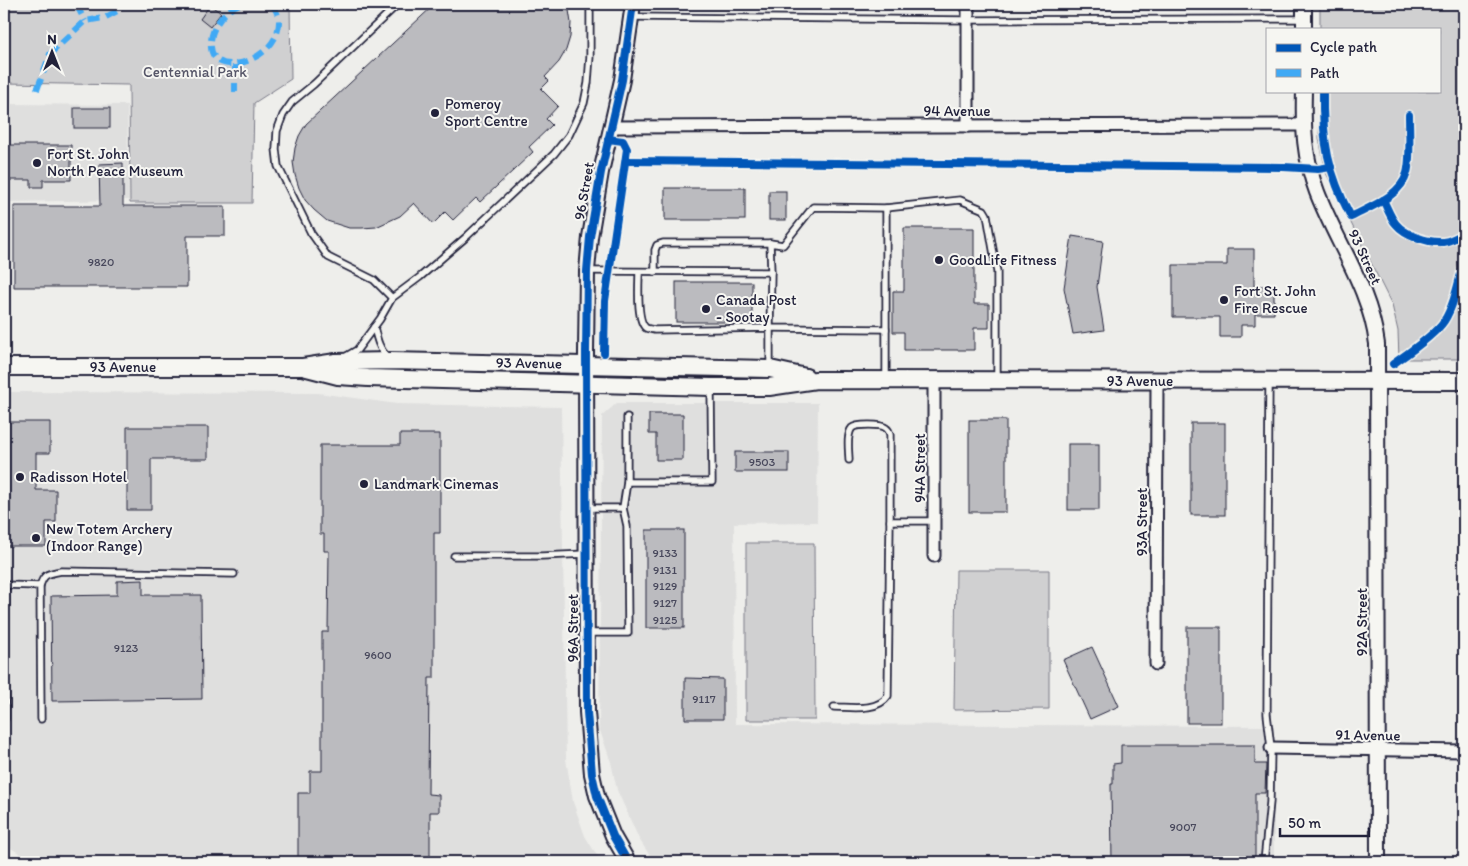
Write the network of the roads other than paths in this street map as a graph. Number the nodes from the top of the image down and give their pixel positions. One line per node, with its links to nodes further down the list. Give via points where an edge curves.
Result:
1 (398, 4): 18 (lane, via 292,102 277,131 276,149 278,166 311,233 328,257 374,280)
2 (590, 4): 18 (lane, via 588,83 584,103 569,135 554,154 465,238)
3 (968, 4): 6 (street)
4 (1304, 4): 7 (street)
5 (632, 10): 6 (lane); 11 (street, 96 Street, via 622,80)
6 (968, 20): 7 (lane); 9 (street)
7 (1304, 24)
8 (1304, 92): 10 (street, 93 Street)
9 (968, 126): 10 (street, 94 Avenue); 11 (street, 94 Avenue)
10 (1304, 126): 34 (street, 93 Street, via 1307,159 1316,190 1369,307 1376,335)
11 (611, 127): 14 (street, 96 Street, via 597,195)
12 (886, 208): 13 (lane, via 812,207 782,245); 21 (lane); 31 (lane, via 960,200 984,210 997,272)
13 (770, 243): 16 (lane, via 657,245); 17 (lane)
14 (587, 271): 15 (lane); 24 (street, 96 Street)
15 (639, 272): 16 (lane); 20 (lane, via 641,321 646,328)
16 (655, 272): 17 (lane)
17 (770, 272): 20 (lane)
18 (392, 298): 19 (lane)
19 (374, 327): 22 (lane, via 378,345); 23 (lane, via 357,350)
20 (770, 328): 21 (lane); 27 (lane)
21 (886, 329): 29 (lane)
22 (391, 361): 23 (main road, 93 Avenue); 24 (main road, 93 Avenue)
23 (336, 362): 26 (main road, 93 Avenue)
24 (586, 365): 27 (main road, 93 Avenue); 36 (street, 96 Street)
25 (4, 367): 26 (main road, 93 Avenue)
26 (303, 367): 36 (main road, 93 Avenue, via 338,376 368,378)
27 (770, 369): 28 (main road, 93 Avenue)
28 (816, 380): 29 (main road, 93 Avenue); 37 (main road, 93 Avenue, via 769,387)
29 (886, 380): 30 (main road, 93 Avenue)
30 (934, 381): 31 (main road, 93 Avenue); 44 (street, 94A Street)
31 (997, 381): 32 (main road, 93 Avenue)
32 (1157, 381): 33 (main road, 93 Avenue); 53 (street, 93A Street)
33 (1270, 381): 34 (main road, 93 Avenue); 57 (lane, via 1267,714)
34 (1378, 381): 35 (main road, 93 Avenue); 58 (street, 92A Street)
35 (1464, 381)
36 (587, 385): 37 (main road, 93 Avenue); 41 (street, 96A Street)
37 (711, 387): 40 (lane, via 712,482)
38 (627, 418): 40 (lane)
39 (849, 460): 43 (lane, via 849,435 853,427 884,426 888,430)
40 (627, 482): 42 (lane)
41 (586, 508): 42 (lane); 45 (street, 96A Street)
42 (623, 508): 51 (lane, via 627,526 628,633)
43 (890, 521): 44 (lane); 54 (lane, via 888,696 880,705 872,707)
44 (935, 521): 47 (street, 94A Street)
45 (586, 554): 46 (lane); 51 (street, 96A Street)
46 (454, 556)
47 (934, 556)
48 (234, 574): 50 (lane, via 61,571 48,574)
49 (4, 585): 50 (lane); 52 (lane)
50 (40, 586): 56 (lane)
51 (586, 634): 60 (street, 96A Street, via 592,774 606,819)
52 (4, 662): 55 (lane)
53 (1156, 664)
54 (834, 707)
55 (5, 719)
56 (41, 719)
57 (1271, 748): 58 (street, 91 Avenue); 61 (lane)
58 (1378, 750): 59 (street, 91 Avenue); 62 (street, 92A Street)
59 (1464, 751)
60 (628, 862)
61 (1264, 862)
62 (1378, 862)

